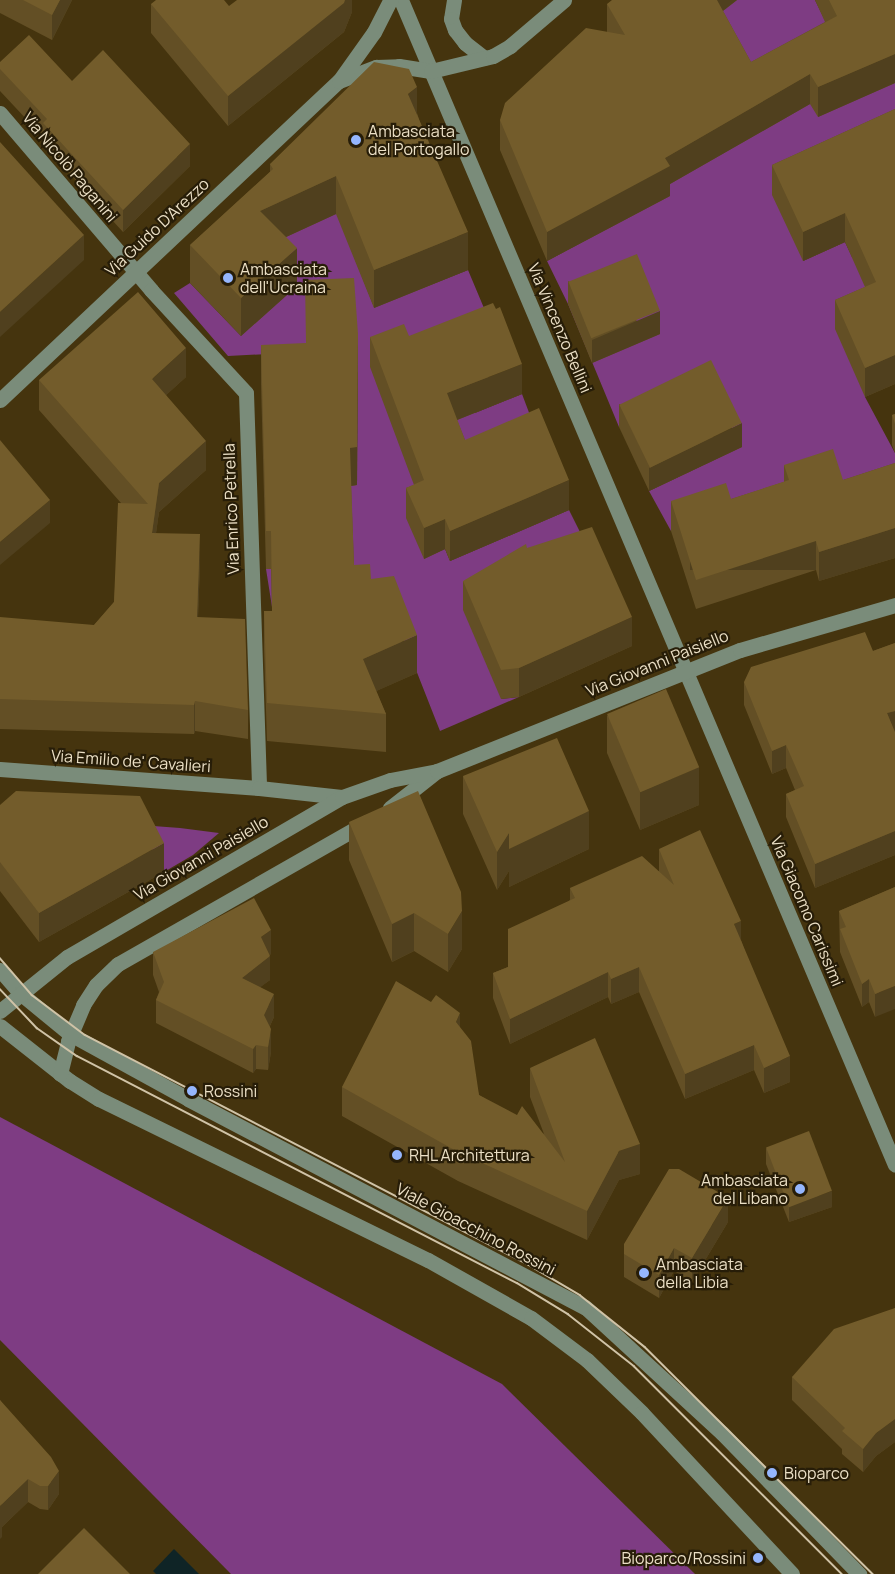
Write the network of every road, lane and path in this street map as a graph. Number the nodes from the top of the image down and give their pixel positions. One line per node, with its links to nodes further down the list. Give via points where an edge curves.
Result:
1 (390, 0): 7 (street, Via Guido D'Arezzo, via 368,41)
2 (401, 0): 6 (street, Via Vincenzo Bellini)
3 (454, 0): 5 (street, via 451,10 455,30)
4 (564, 0): 5 (street, via 510,46)
5 (484, 58): 6 (street)
6 (430, 71): 7 (street, Via Guido D'Arezzo, via 386,66); 12 (street, Via Vincenzo Bellini)
7 (339, 81): 9 (street, Via Guido D'Arezzo)
8 (0, 113): 9 (street, Via Nicolò Paganini)
9 (136, 272): 10 (street, Via Guido D'Arezzo); 15 (street, Via Enrico Petrella, via 246,393)
10 (0, 400)
11 (895, 605): 12 (street, Via Giovanni Paisiello, via 740,650)
12 (685, 671): 14 (street, Via Giovanni Paisiello); 24 (street, Via Giacomo Carissimi)
13 (0, 770): 15 (street, Via Emilio de' Cavalieri)
14 (437, 771): 16 (street, Via Giovanni Paisiello, via 390,780); 22 (street, Via Giovanni Paisiello, via 385,812 118,964 88,996)
15 (259, 788): 16 (street, Via Emilio de' Cavalieri)
16 (342, 797): 19 (street, Via Giovanni Paisiello, via 67,957)
17 (0, 957): 19 (street, Viale Gioacchino Rossini)
18 (0, 970): 19 (street, Viale Gioacchino Rossini)
19 (20, 993): 20 (street, Via Giovanni Paisiello); 22 (street, Viale Gioacchino Rossini)
20 (0, 1011)
21 (0, 1026): 23 (street)
22 (70, 1034): 23 (street, Via Giovanni Paisiello); 26 (street, Viale Gioacchino Rossini, via 585,1307 722,1433)
23 (60, 1074): 25 (street, via 99,1099 428,1260 531,1318 587,1360 642,1413)
24 (895, 1165)
25 (792, 1574)
26 (859, 1574)

